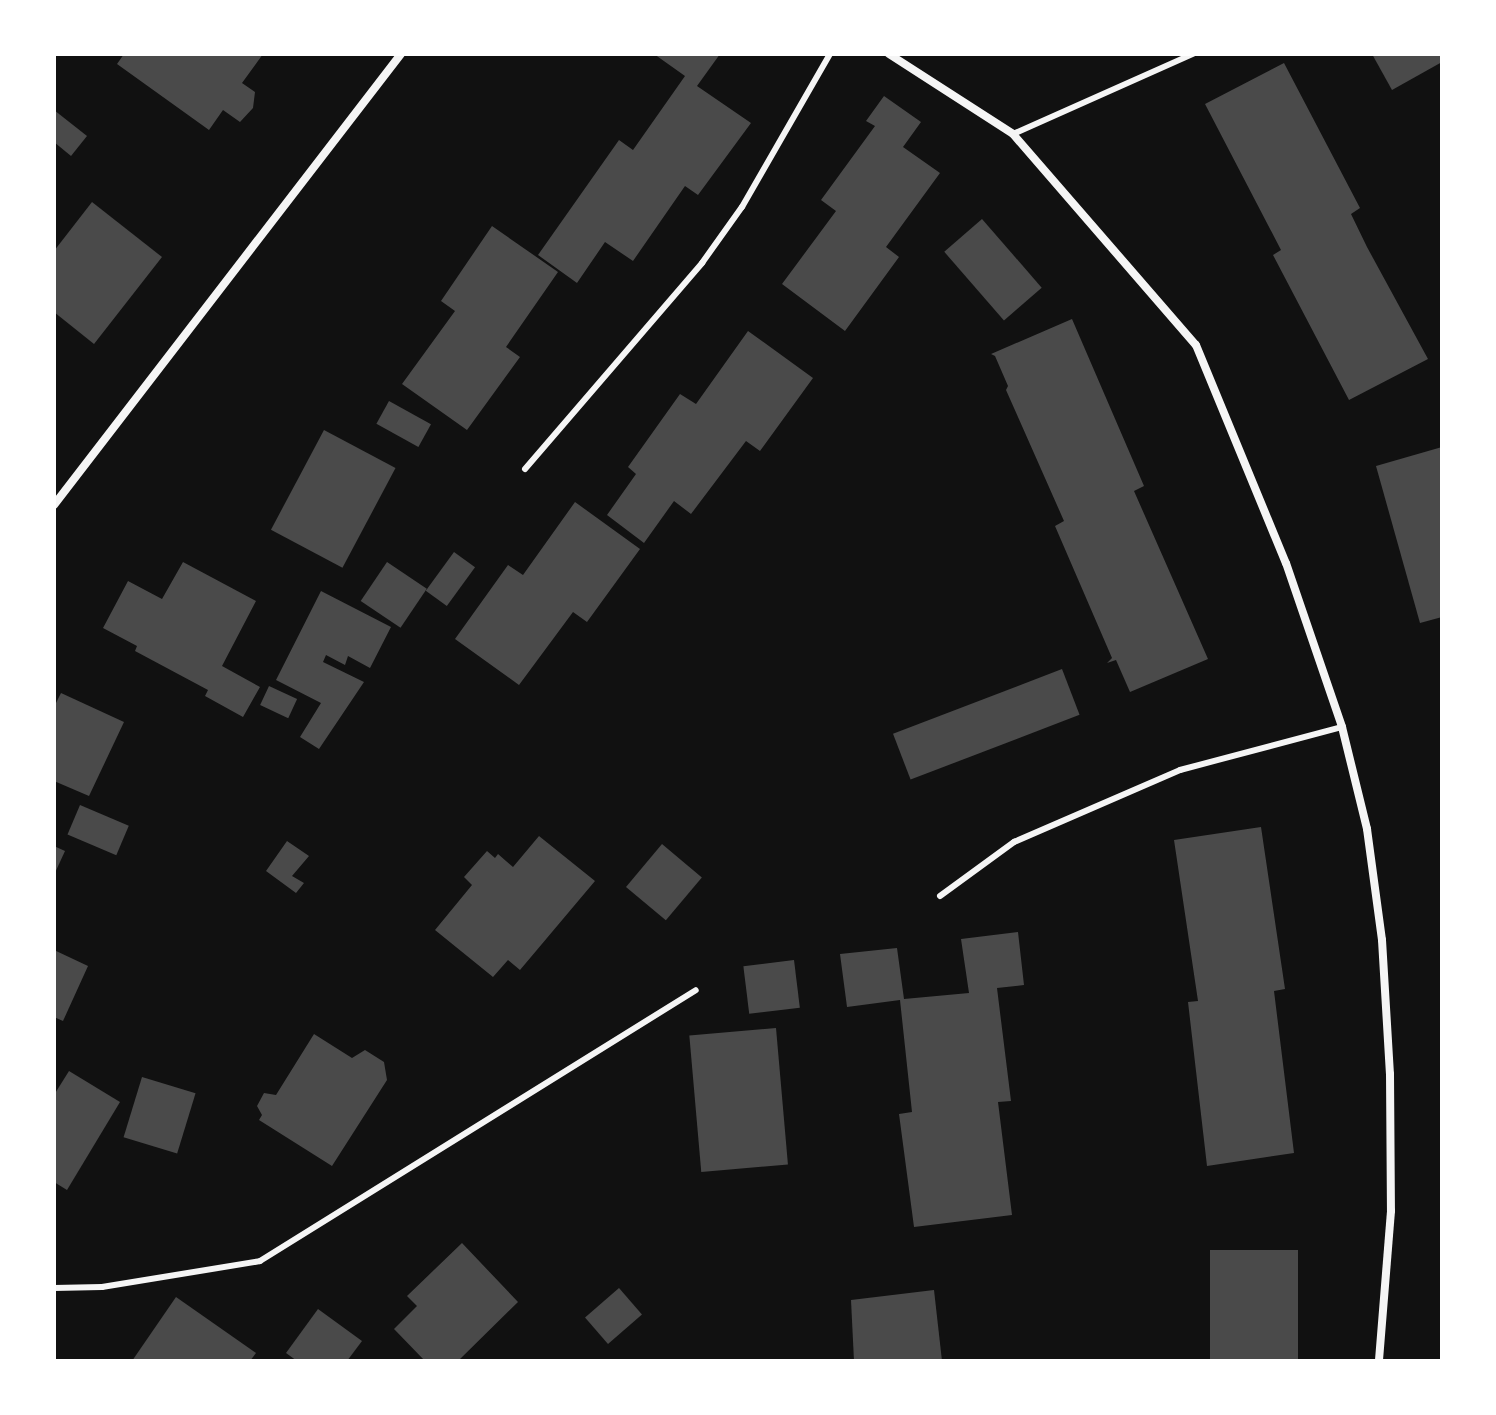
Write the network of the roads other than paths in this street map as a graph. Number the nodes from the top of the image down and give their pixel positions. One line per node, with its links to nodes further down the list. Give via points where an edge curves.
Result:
1 (401, 54): 7 (street)
2 (830, 54): 6 (lane, via 742,207 702,263)
3 (889, 54): 5 (street)
4 (1193, 54): 5 (lane)
5 (1013, 134): 8 (street, via 1196,345 1286,563)
6 (525, 469)
7 (54, 505)
8 (1342, 727): 9 (lane, via 1180,770 1014,842); 12 (street, via 1367,829 1382,940 1390,1074 1391,1211)
9 (940, 896)
10 (696, 990): 11 (lane, via 260,1261 102,1287)
11 (54, 1288)
12 (1379, 1361)

